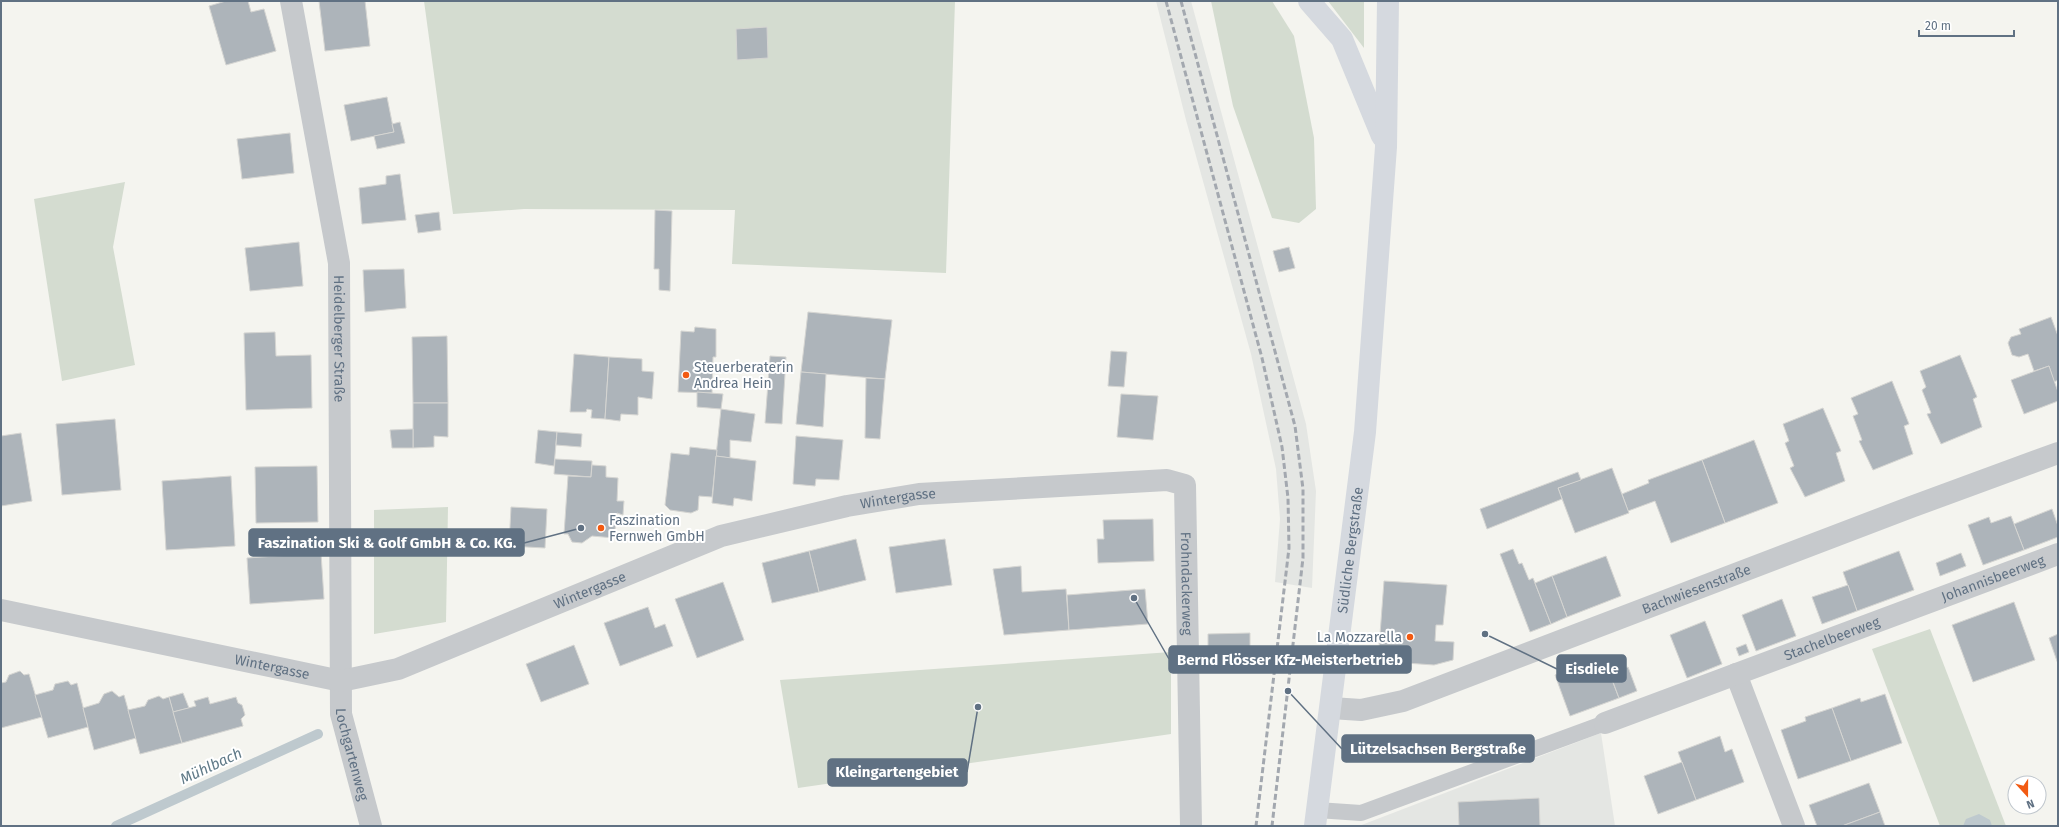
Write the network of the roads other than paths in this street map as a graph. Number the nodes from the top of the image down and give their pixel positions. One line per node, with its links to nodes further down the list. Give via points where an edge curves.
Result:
1 (291, 1): 11 (street, Heidelberger Straße, via 339,263)
2 (1309, 1): 4 (main road, via 1342,39)
3 (1388, 1): 4 (main road, Südliche Bergstraße)
4 (1386, 147): 12 (main road, Südliche Bergstraße, via 1365,432)
5 (2058, 453): 12 (street, Bachwiesenstraße, via 1403,701 1361,710)
6 (1185, 485): 11 (street, Wintergasse, via 1167,480 1126,481 919,494 846,506 721,536 398,669); 16 (street, Frohndackerweg)
7 (2058, 554): 8 (street, Johannisbeerweg)
8 (1928, 601): 10 (street, Stachelbeerweg)
9 (1, 610): 11 (street, Wintergasse)
10 (1736, 674): 13 (street, Stachelbeerweg); 17 (street)
11 (341, 681): 15 (street, Lochgartenweg, via 341,714)
12 (1331, 708): 14 (main road, Südliche Bergstraße)
13 (1605, 723): 14 (lane, via 1361,813)
14 (1316, 818)
15 (371, 826)
16 (1191, 826)
17 (1794, 826)

